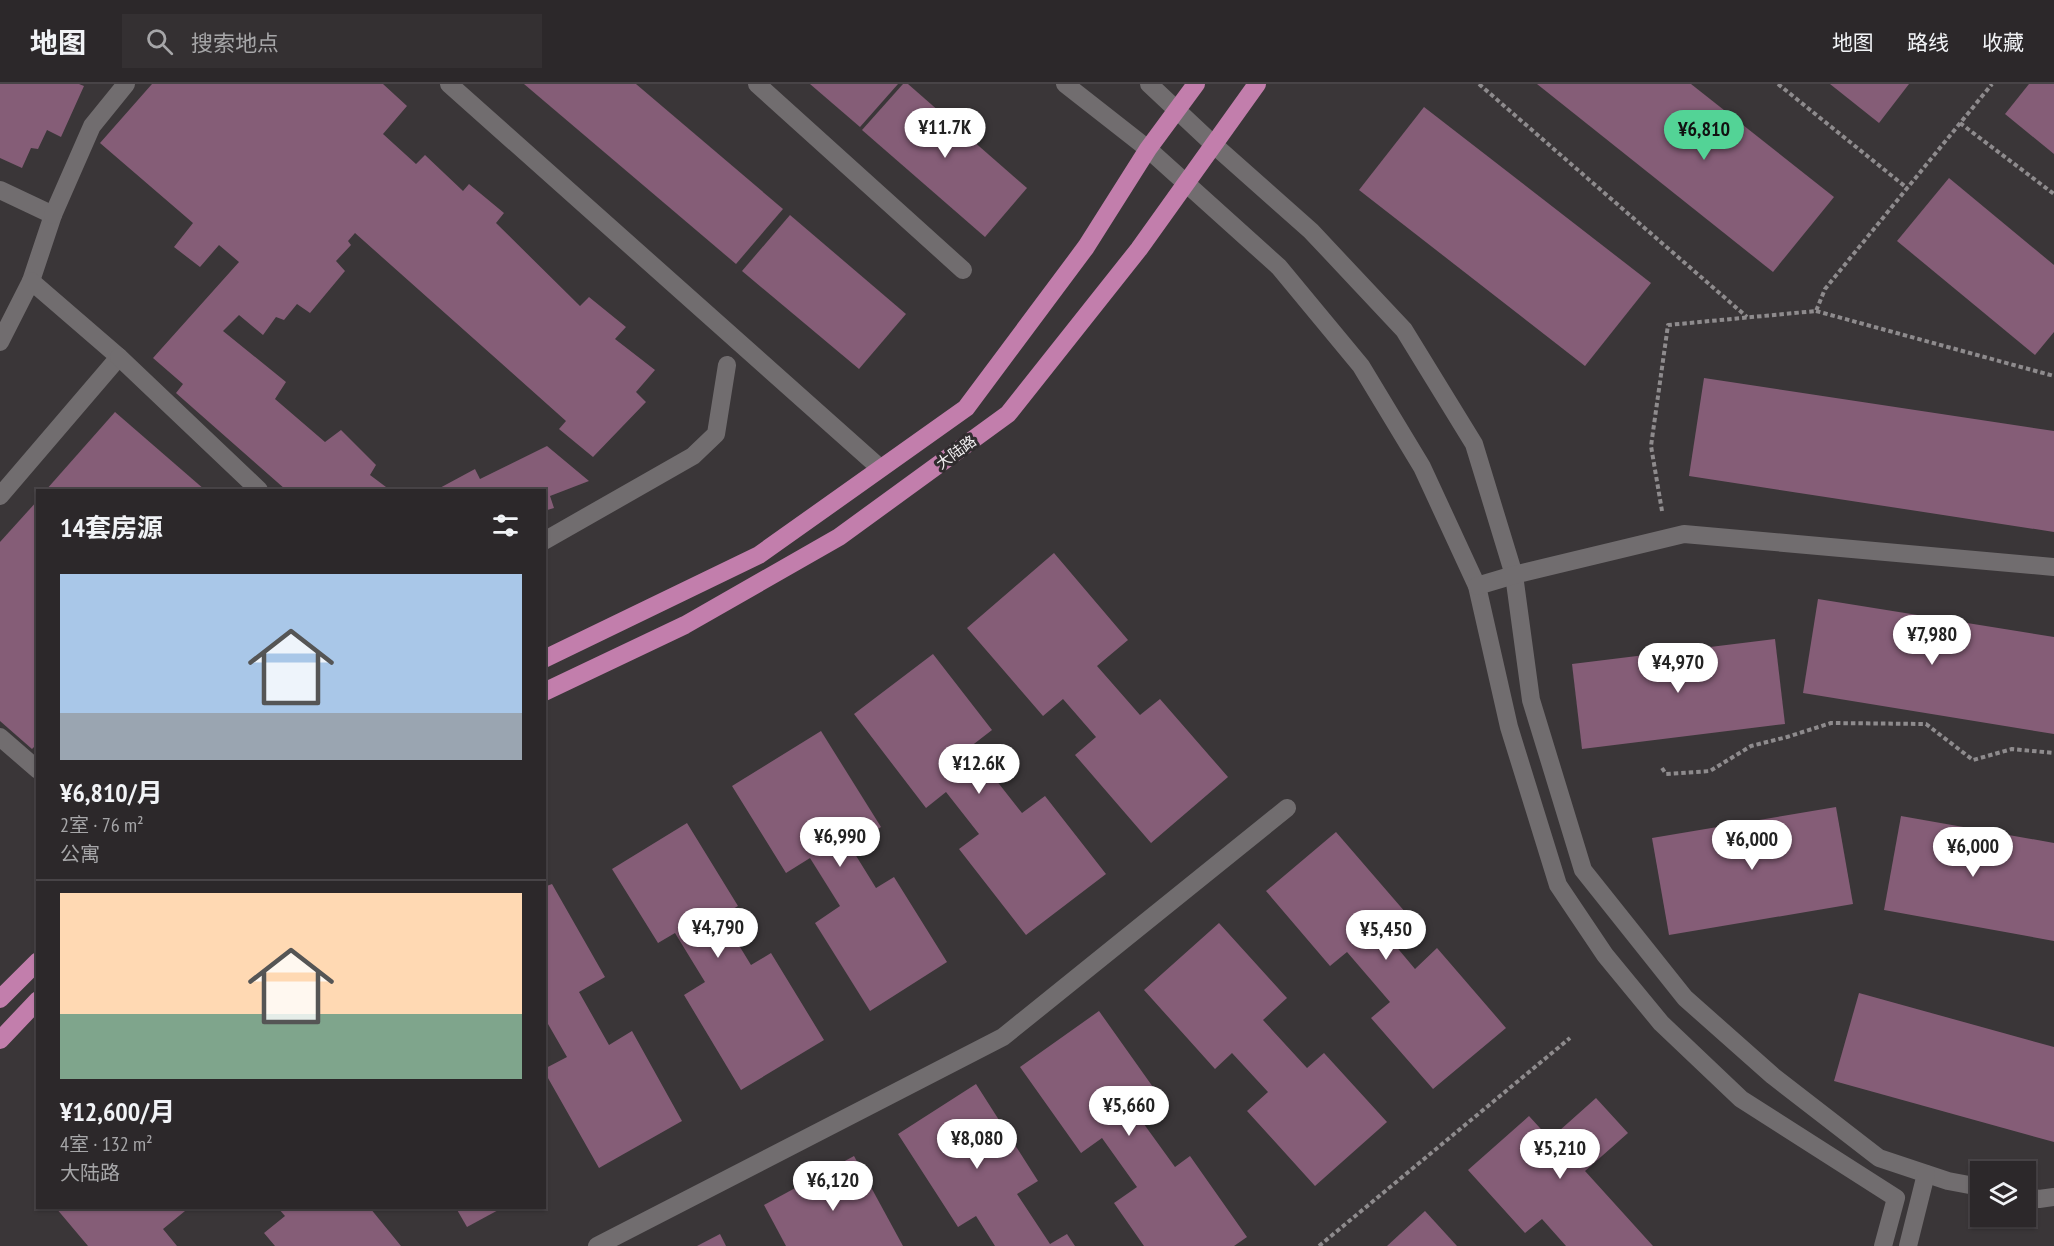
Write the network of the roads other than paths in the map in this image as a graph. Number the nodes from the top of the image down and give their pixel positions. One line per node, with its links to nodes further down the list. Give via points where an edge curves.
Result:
1 (126, 84): 13 (street, via 92,126)
2 (449, 84): 19 (street)
3 (757, 84): 14 (street)
4 (1065, 84): 10 (street)
5 (1149, 84): 8 (street)
6 (1196, 84): 8 (main road, 大陆路)
7 (1257, 84): 9 (main road, 大陆路)
8 (1177, 109): 9 (street); 10 (main road, 大陆路)
9 (1213, 144): 11 (main road, 大陆路); 24 (street, via 1311,231 1404,330 1474,444)
10 (1148, 148): 11 (street); 19 (main road, 大陆路, via 1086,247 966,408)
11 (1186, 182): 25 (street, via 1279,267 1361,366 1422,467); 27 (main road, 大陆路, via 1139,249 1008,414 839,537 685,625)
12 (0, 190): 13 (street)
13 (53, 214): 15 (street)
14 (963, 270)
15 (31, 281): 16 (street); 17 (street)
16 (0, 342)
17 (120, 357): 20 (street); 21 (street)
18 (727, 365): 22 (street, via 716,434 693,456)
19 (880, 468): 26 (main road, 大陆路, via 759,555)
20 (258, 489)
21 (0, 496)
22 (546, 540)
23 (2054, 567): 24 (street, via 1684,534)
24 (1514, 575): 25 (street); 35 (street, via 1531,700 1583,870 1684,998 1773,1076 1879,1158)
25 (1477, 586): 40 (street, via 1509,727 1558,885 1605,955 1654,1015 1741,1099 1896,1198)
26 (546, 658)
27 (546, 691)
28 (0, 737): 29 (street)
29 (36, 768)
30 (1287, 808): 39 (street, via 1003,1036)
31 (36, 963): 32 (main road)
32 (0, 999)
33 (36, 1002): 34 (main road)
34 (0, 1040)
35 (1926, 1174): 36 (street); 41 (street)
36 (1970, 1185)
37 (2054, 1197): 38 (street)
38 (2036, 1198)
39 (597, 1246)
40 (1883, 1246)
41 (1908, 1246)

